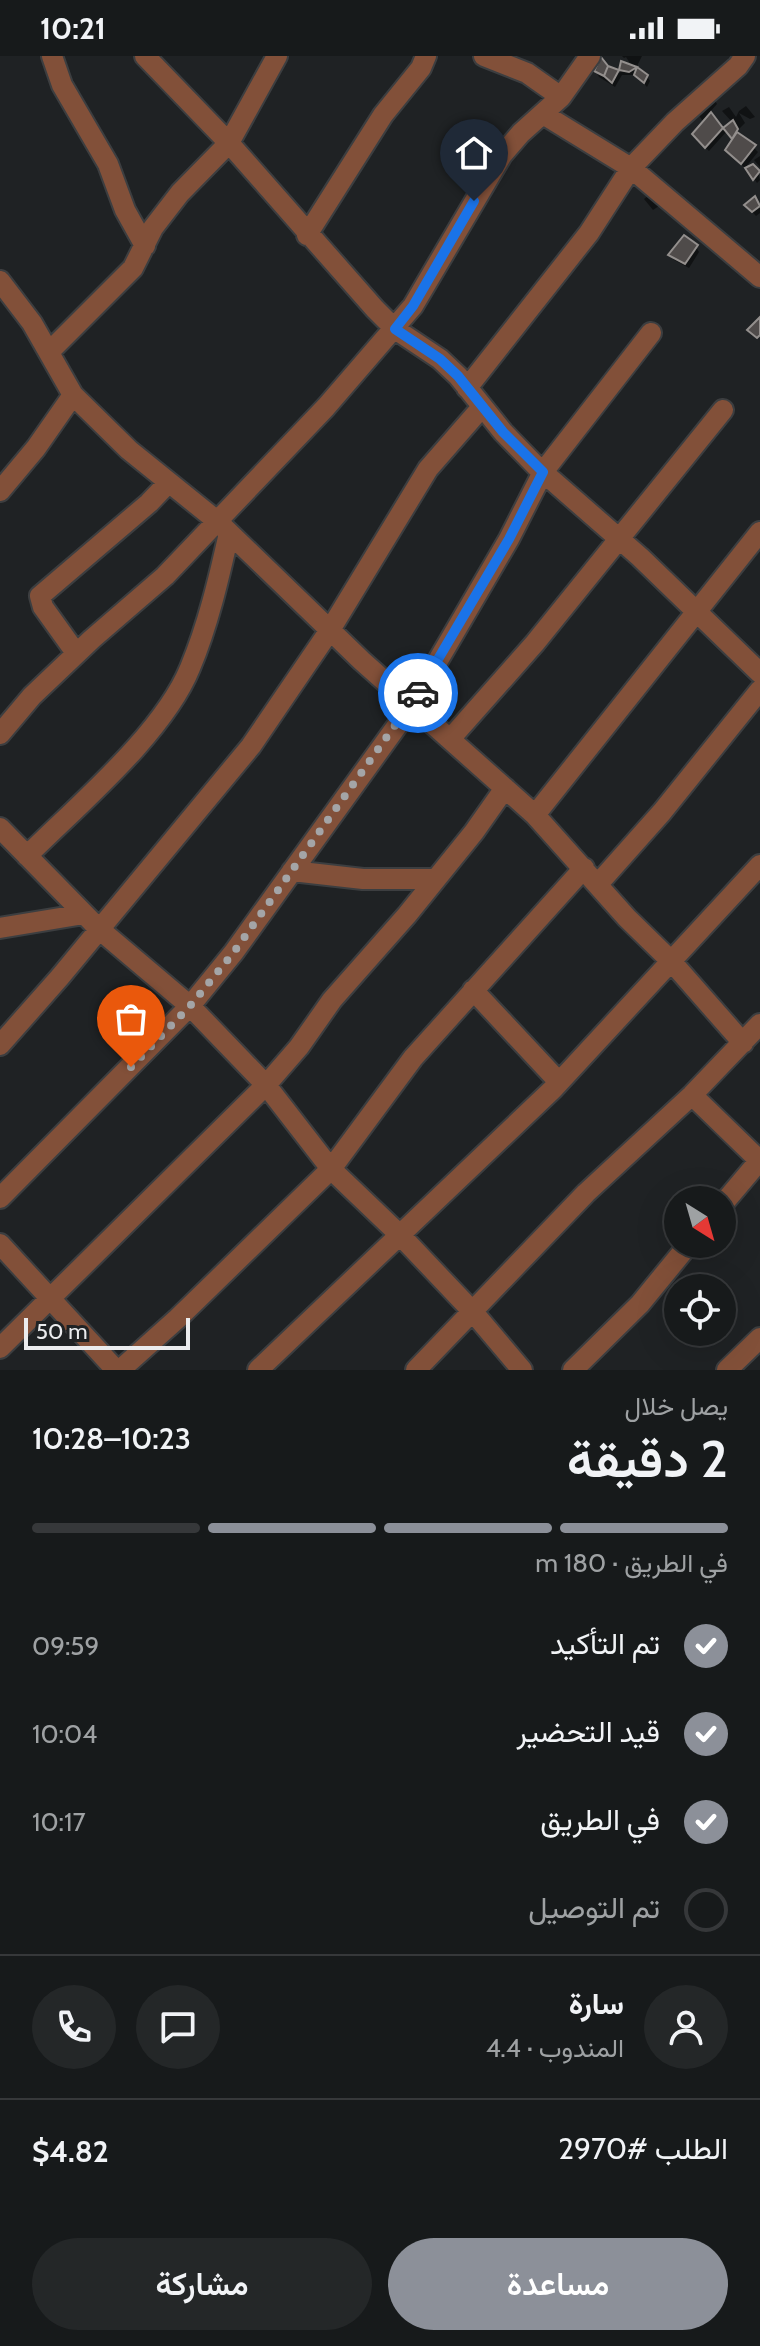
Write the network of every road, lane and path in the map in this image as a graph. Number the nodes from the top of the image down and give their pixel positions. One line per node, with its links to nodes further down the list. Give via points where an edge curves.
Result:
1 (52, 56): 13 (street)
2 (145, 56): 10 (street)
3 (277, 56): 10 (street)
4 (426, 56): 12 (street)
5 (484, 56): 8 (street, via 527,73)
6 (590, 56): 8 (street)
7 (745, 56): 11 (street)
8 (561, 97): 9 (street)
9 (543, 114): 11 (street); 16 (street, via 502,155)
10 (229, 143): 12 (street); 13 (street, via 180,193)
11 (631, 168): 14 (street); 19 (street, via 589,233)
12 (307, 235): 16 (street)
13 (145, 246): 18 (street, via 133,268)
14 (760, 277)
15 (0, 281): 18 (street)
16 (395, 329): 19 (street, via 440,359); 26 (street)
17 (651, 333): 23 (street)
18 (49, 352): 20 (street)
19 (467, 388): 21 (street)
20 (73, 395): 24 (street); 25 (street)
21 (482, 407): 23 (street); 30 (street, via 428,469)
22 (723, 410): 28 (street)
23 (543, 472): 28 (street); 34 (street)
24 (168, 483): 26 (street); 31 (street, via 40,596)
25 (0, 491)
26 (223, 527): 30 (street); 31 (street); 40 (street, via 216,592 178,691 146,736)
27 (760, 532): 29 (street)
28 (620, 538): 29 (street); 36 (street)
29 (696, 612): 32 (street); 38 (street)
30 (330, 630): 34 (street); 45 (street, via 251,746)
31 (76, 653): 35 (street)
32 (760, 673)
33 (760, 690): 43 (street, via 662,812)
34 (412, 705): 36 (street); 42 (street)
35 (0, 734)
36 (451, 738): 37 (street)
37 (505, 788): 38 (street); 44 (street)
38 (535, 815): 43 (street)
39 (0, 828): 40 (street)
40 (27, 856): 45 (street)
41 (760, 865): 47 (street)
42 (292, 871): 44 (street, via 363,879); 49 (street)
43 (591, 876): 47 (street); 48 (street)
44 (435, 879): 54 (street)
45 (91, 921): 46 (street); 49 (street); 52 (street, via 60,977)
46 (0, 928)
47 (671, 961): 51 (street); 53 (street)
48 (473, 990): 53 (street); 57 (street, via 413,1058)
49 (190, 1006): 54 (street); 59 (street)
50 (760, 1024): 51 (street)
51 (743, 1043): 55 (street)
52 (0, 1045)
53 (559, 1082): 60 (street)
54 (266, 1085): 57 (street); 63 (street)
55 (692, 1095): 56 (street); 64 (street, via 586,1193)
56 (760, 1160): 58 (street)
57 (331, 1169): 60 (street); 67 (street)
58 (736, 1188)
59 (0, 1198)
60 (401, 1236): 64 (street); 68 (street)
61 (0, 1244): 63 (street)
62 (678, 1258): 71 (street)
63 (50, 1298): 66 (street); 67 (street)
64 (473, 1312): 69 (street); 70 (street)
65 (760, 1338): 72 (street)
66 (0, 1348)
67 (118, 1370)
68 (258, 1370)
69 (416, 1370)
70 (522, 1370)
71 (573, 1370)
72 (727, 1370)

